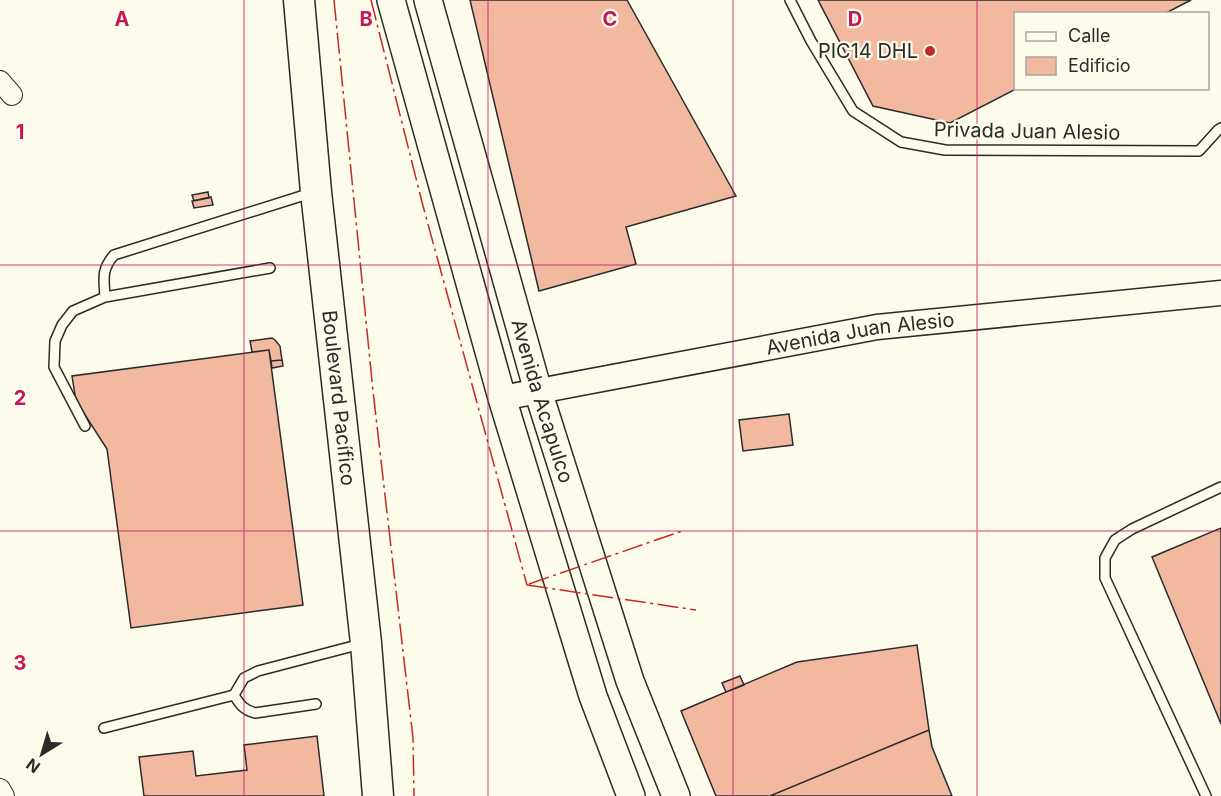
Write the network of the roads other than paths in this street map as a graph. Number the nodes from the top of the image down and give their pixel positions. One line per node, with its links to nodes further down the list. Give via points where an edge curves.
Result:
1 (299, 0): 6 (main road, Boulevard Pacífico)
2 (391, 0): 11 (main road, Avenida Acapulco)
3 (428, 0): 10 (main road, Avenida Acapulco)
4 (790, 0): 5 (lane, Privada Juan Alesio, via 853,111 901,142 945,150 1199,151)
5 (1221, 128)
6 (316, 192): 9 (lane, via 114,255 104,273); 14 (main road, Boulevard Pacífico)
7 (270, 268): 9 (lane)
8 (1221, 293): 10 (street, Avenida Juan Alesio, via 877,327)
9 (105, 297): 12 (lane, via 73,311 55,342 54,367)
10 (538, 391): 11 (street, Avenida Juan Alesio); 22 (main road, Avenida Acapulco, via 630,681)
11 (502, 398): 21 (main road, Avenida Acapulco, via 593,696)
12 (85, 426)
13 (1221, 487): 23 (lane, via 1132,529 1115,540 1105,558 1105,578)
14 (366, 642): 15 (lane, via 258,671 244,678); 20 (main road, Boulevard Pacífico)
15 (234, 696): 16 (lane, via 240,705 255,713); 17 (lane)
16 (316, 704)
17 (104, 728)
18 (0, 789): 19 (street)
19 (4, 796)
20 (378, 796)
21 (631, 796)
22 (676, 796)
23 (1206, 796)

